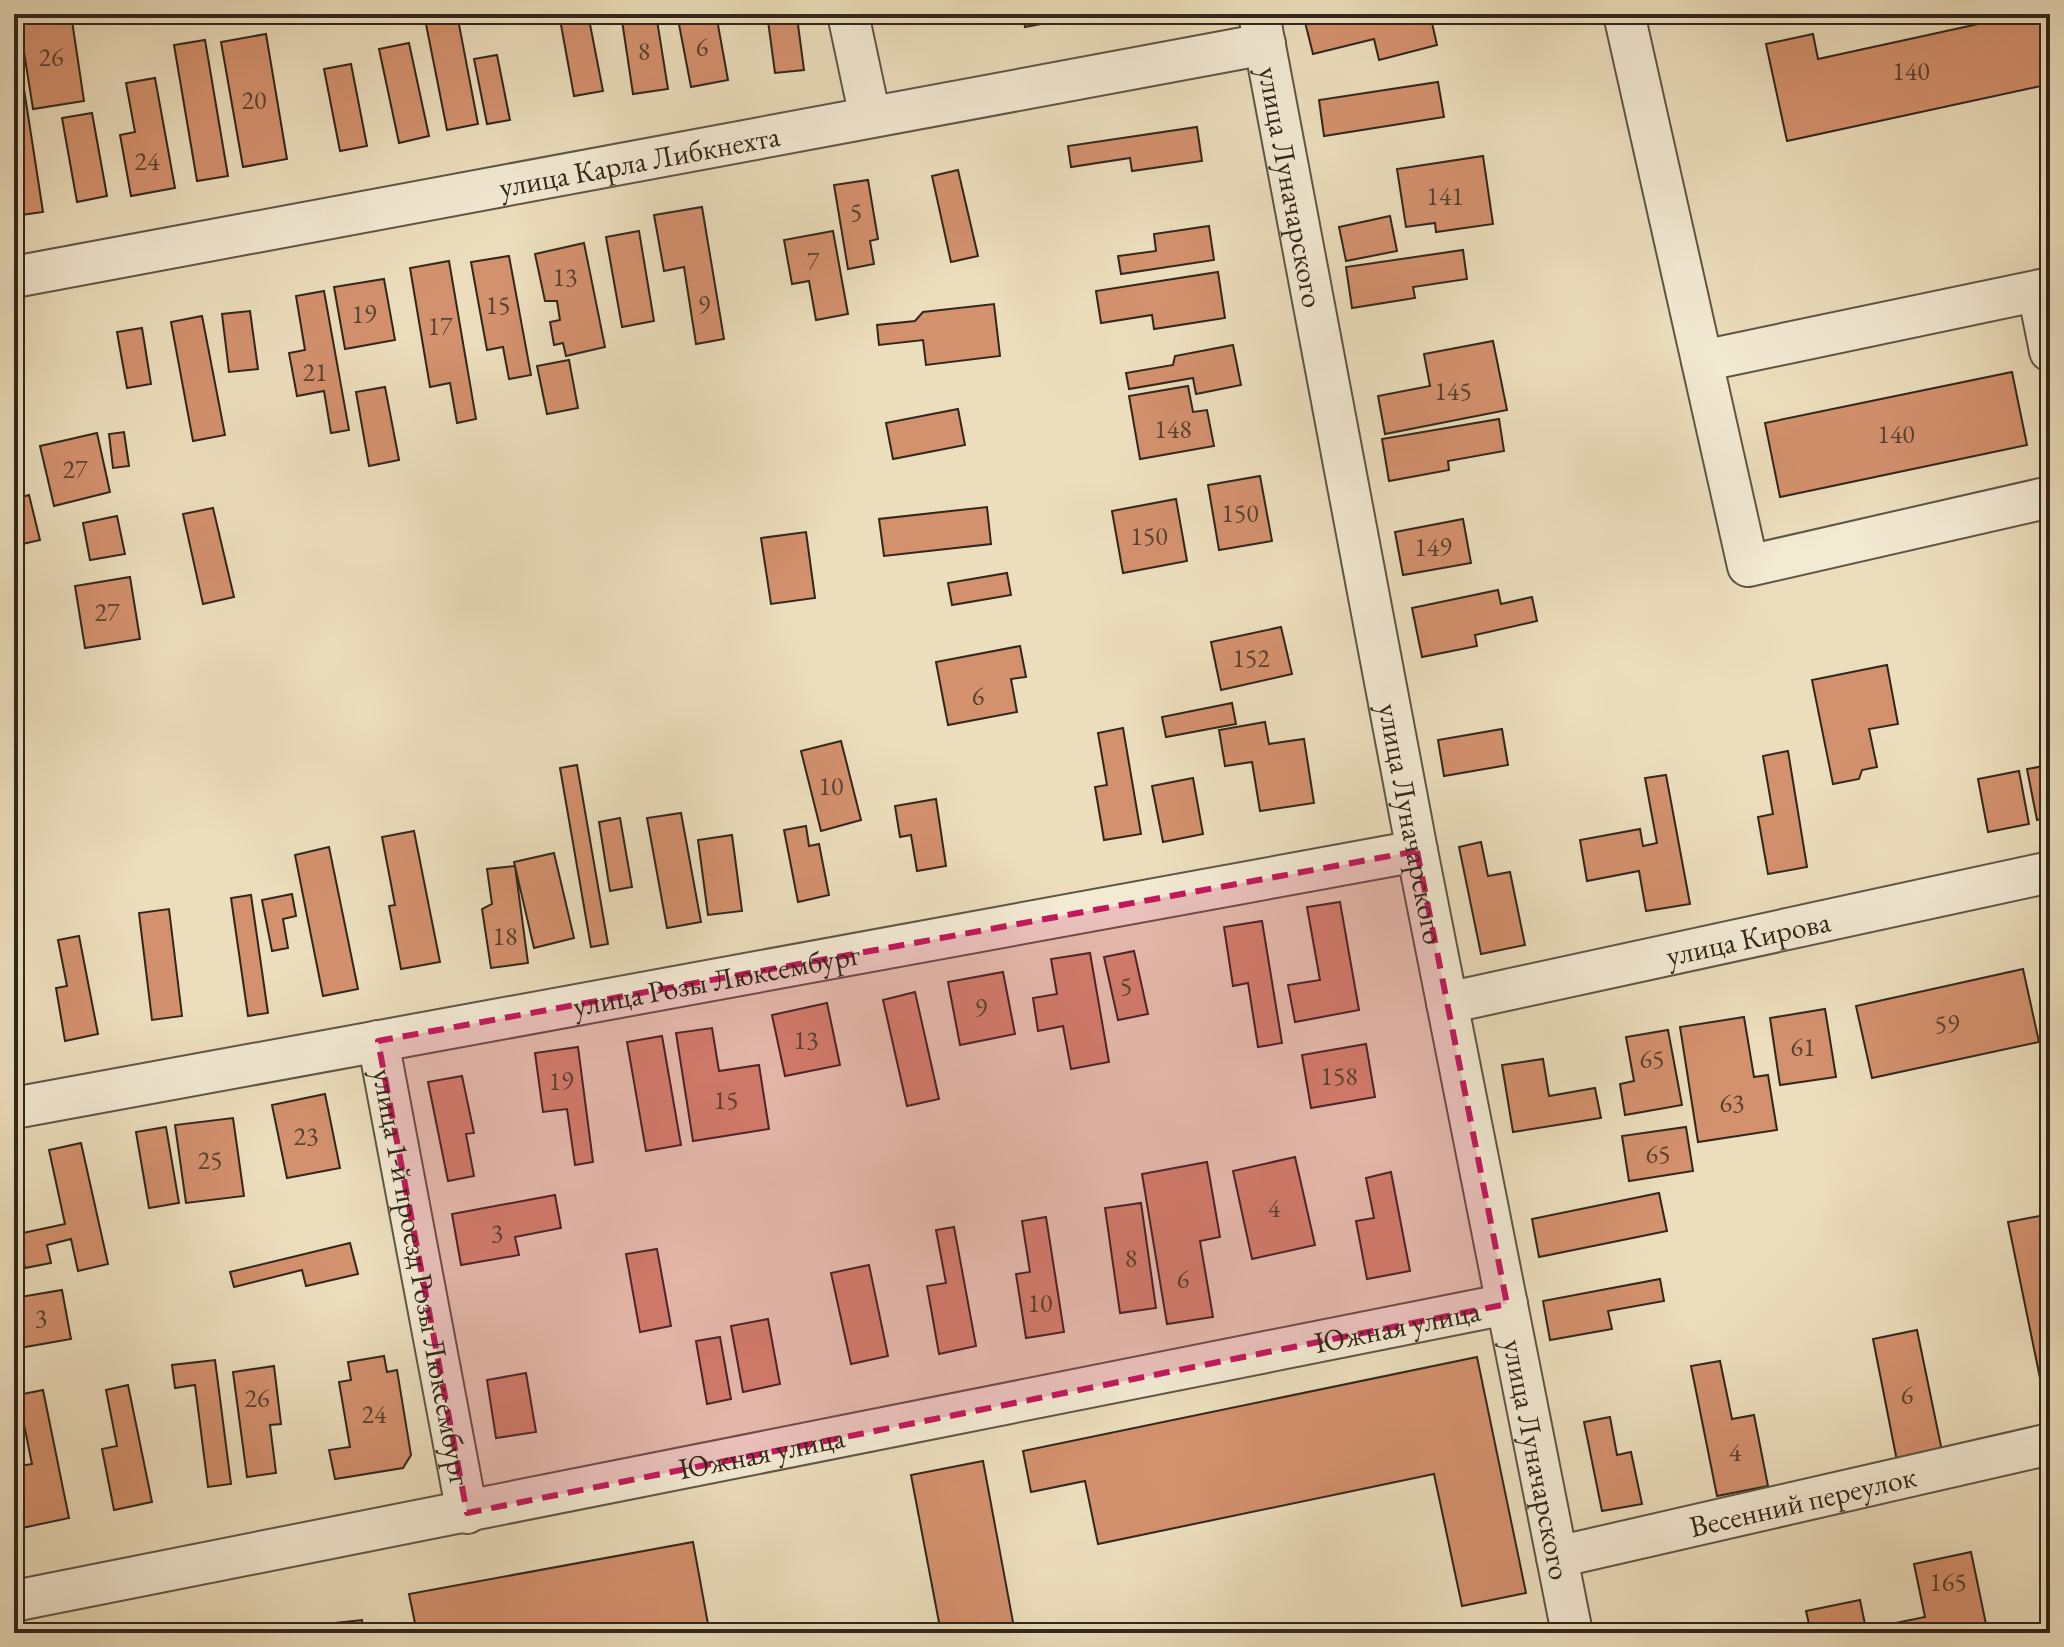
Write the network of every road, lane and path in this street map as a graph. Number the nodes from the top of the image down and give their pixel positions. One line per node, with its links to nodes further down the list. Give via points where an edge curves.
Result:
1 (848, 14): 4 (street)
2 (1624, 14): 8 (street)
3 (1262, 29): 4 (street, улица Карла Либкнехта); 10 (street, улица Луначарского)
4 (870, 117): 5 (street, улица Карла Либкнехта)
5 (14, 277)
6 (2044, 289): 7 (street); 8 (street)
7 (2050, 351)
8 (1702, 361): 9 (street, via 1748,566)
9 (2050, 497)
10 (1417, 851): 12 (street, улица Луначарского); 13 (street, улица Розы Люксембург)
11 (2050, 872): 12 (street, улица Кирова)
12 (1447, 1003): 15 (street, улица Луначарского)
13 (378, 1041): 14 (street, улица Розы Люксембург); 17 (street, улица 1-й проезд Розы Люксембург)
14 (14, 1108)
15 (1507, 1304): 17 (street, Южная улица); 18 (street, улица Луначарского)
16 (2050, 1444): 18 (street, Весенний переулок)
17 (467, 1513): 19 (street, Южная улица)
18 (1557, 1557): 20 (street, улица Луначарского)
19 (14, 1601)
20 (1572, 1633)

